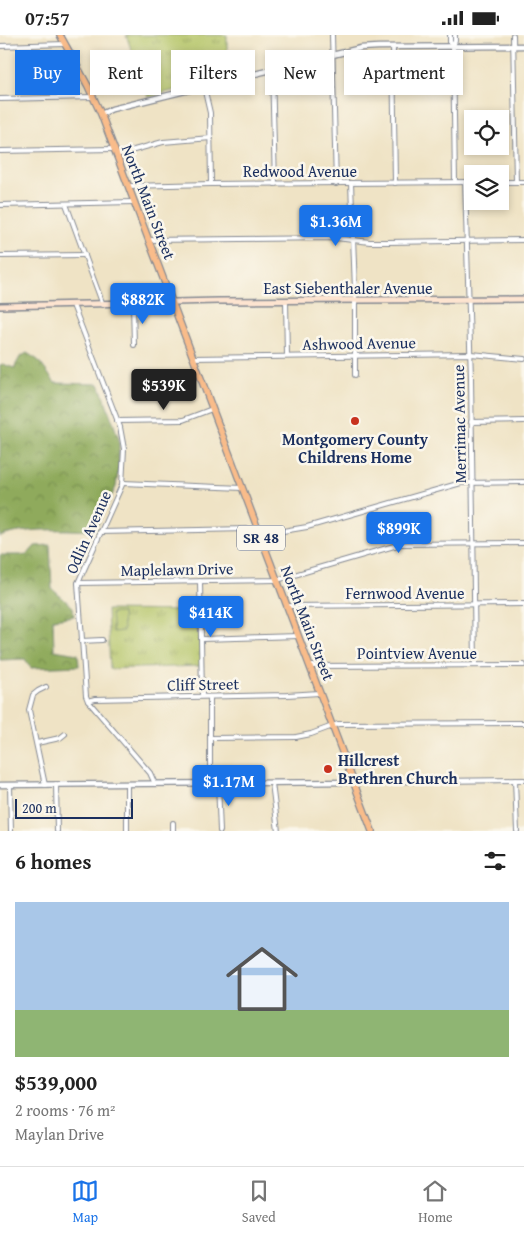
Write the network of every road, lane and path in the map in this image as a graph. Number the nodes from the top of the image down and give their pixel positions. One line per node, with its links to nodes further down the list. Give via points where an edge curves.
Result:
1 (60, 35): 6 (main road, North Main Street / SR 48)
2 (332, 35): 12 (street)
3 (450, 35): 8 (street)
4 (455, 35): 8 (street)
5 (513, 35): 11 (street)
6 (65, 44): 7 (street); 18 (main road, North Main Street / SR 48)
7 (0, 46)
8 (453, 46): 10 (street); 11 (street); 24 (street)
9 (524, 46): 11 (street)
10 (393, 47): 13 (street, via 362,48); 31 (street)
11 (513, 47): 27 (street)
12 (333, 50)
13 (334, 55)
14 (171, 95): 20 (street)
15 (206, 95): 21 (street)
16 (273, 95): 33 (street)
17 (334, 95): 29 (street)
18 (93, 97): 19 (street); 20 (main road, North Main Street / SR 48)
19 (0, 99)
20 (101, 114): 23 (main road, North Main Street / SR 48)
21 (211, 138): 23 (street, via 162,142); 32 (street)
22 (0, 151): 23 (street)
23 (115, 152): 34 (main road, North Main Street / SR 48)
24 (455, 182): 25 (street, Redwood Avenue); 31 (street, Redwood Avenue)
25 (464, 182)
26 (509, 182): 27 (street)
27 (516, 182): 28 (street)
28 (524, 182)
29 (336, 183): 30 (street, Redwood Avenue); 33 (street, Redwood Avenue)
30 (351, 183): 31 (street, Redwood Avenue); 39 (street)
31 (396, 183)
32 (211, 184): 33 (street, Redwood Avenue); 34 (street, Redwood Avenue)
33 (275, 184)
34 (128, 187): 35 (main road, North Main Street / SR 48)
35 (134, 202): 36 (street); 40 (main road, North Main Street / SR 48)
36 (66, 204): 37 (street); 43 (street)
37 (0, 205)
38 (466, 210): 42 (street, Merrimac Avenue)
39 (353, 239): 40 (street); 42 (street, via 370,242); 48 (street)
40 (148, 240): 49 (main road, North Main Street / SR 48)
41 (524, 240): 42 (street)
42 (467, 241): 47 (street, Merrimac Avenue)
43 (85, 255): 44 (street); 52 (street)
44 (0, 256)
45 (524, 299): 47 (main road, East Siebenthaler Avenue)
46 (286, 300): 48 (main road, East Siebenthaler Avenue); 49 (main road, East Siebenthaler Avenue); 56 (street)
47 (470, 300): 48 (main road, East Siebenthaler Avenue); 55 (street, Merrimac Avenue)
48 (355, 301): 57 (street)
49 (172, 303): 50 (main road, East Siebenthaler Avenue); 58 (main road, North Main Street / SR 48)
50 (133, 304): 52 (main road, East Siebenthaler Avenue); 54 (street)
51 (74, 305): 52 (main road, East Siebenthaler Avenue); 53 (main road, East Siebenthaler Avenue); 62 (street, Odlin Avenue)
52 (104, 305)
53 (0, 306)
54 (134, 345)
55 (471, 355): 57 (street, Ashwood Avenue); 59 (street, Ashwood Avenue); 63 (street, Merrimac Avenue)
56 (287, 356): 57 (street, Ashwood Avenue); 58 (street, Ashwood Avenue)
57 (356, 356): 60 (street)
58 (193, 358): 61 (main road, North Main Street / SR 48)
59 (524, 359)
60 (355, 375)
61 (212, 409): 62 (street, via 183,420); 68 (main road, North Main Street / SR 48)
62 (117, 421): 67 (street, Odlin Avenue, via 124,443)
63 (471, 421): 64 (street); 65 (street, Merrimac Avenue)
64 (524, 421)
65 (473, 482): 66 (street); 69 (street, via 454,484 307,527); 71 (street, Merrimac Avenue)
66 (524, 482)
67 (123, 483): 68 (street); 70 (street, Odlin Avenue)
68 (242, 488): 69 (main road, North Main Street / SR 48)
69 (259, 531): 70 (street); 73 (main road, North Main Street / SR 48)
70 (100, 532): 75 (street, Odlin Avenue)
71 (474, 543): 72 (street, Maplelawn Drive); 73 (street, Maplelawn Drive, via 401,544); 77 (street, Merrimac Avenue)
72 (524, 543)
73 (277, 580): 74 (street, Maplelawn Drive); 78 (main road, North Main Street / SR 48)
74 (200, 581): 75 (street, Maplelawn Drive); 80 (street)
75 (78, 583): 82 (street, Odlin Avenue)
76 (524, 604): 77 (street, Fernwood Avenue)
77 (474, 605): 78 (street, Fernwood Avenue); 83 (street, Merrimac Avenue)
78 (287, 606): 79 (main road, North Main Street / SR 48)
79 (298, 636): 80 (street); 85 (main road, North Main Street / SR 48)
80 (202, 639): 88 (street)
81 (102, 640): 82 (street)
82 (81, 641): 90 (street, Odlin Avenue)
83 (475, 665): 84 (street, Pointview Avenue); 85 (street, Pointview Avenue)
84 (524, 665)
85 (310, 666): 87 (main road, North Main Street / SR 48)
86 (46, 687): 95 (street, via 36,693 29,706)
87 (319, 693): 89 (street, Cliff Street); 92 (main road, North Main Street / SR 48)
88 (202, 696): 89 (street, Cliff Street); 90 (street, Cliff Street)
89 (210, 697): 94 (street)
90 (88, 701): 99 (street)
91 (524, 723): 92 (street)
92 (332, 726): 94 (street, via 296,737); 98 (main road, North Main Street / SR 48)
93 (65, 734): 95 (street)
94 (210, 738): 100 (street)
95 (36, 743): 106 (street)
96 (524, 780): 97 (street)
97 (515, 781): 98 (street); 116 (street)
98 (354, 782): 102 (street); 109 (main road, North Main Street / SR 48)
99 (155, 783): 100 (street); 103 (street)
100 (210, 783): 101 (street)
101 (218, 783): 102 (street); 114 (street)
102 (272, 783): 115 (street)
103 (127, 784): 107 (street); 112 (street)
104 (0, 785): 105 (street)
105 (10, 785): 106 (street); 110 (street)
106 (45, 785): 107 (street)
107 (56, 785): 111 (street)
108 (173, 823): 113 (street)
109 (370, 830)
110 (11, 831)
111 (57, 831)
112 (127, 831)
113 (173, 831)
114 (220, 831)
115 (278, 831)
116 (517, 831)

